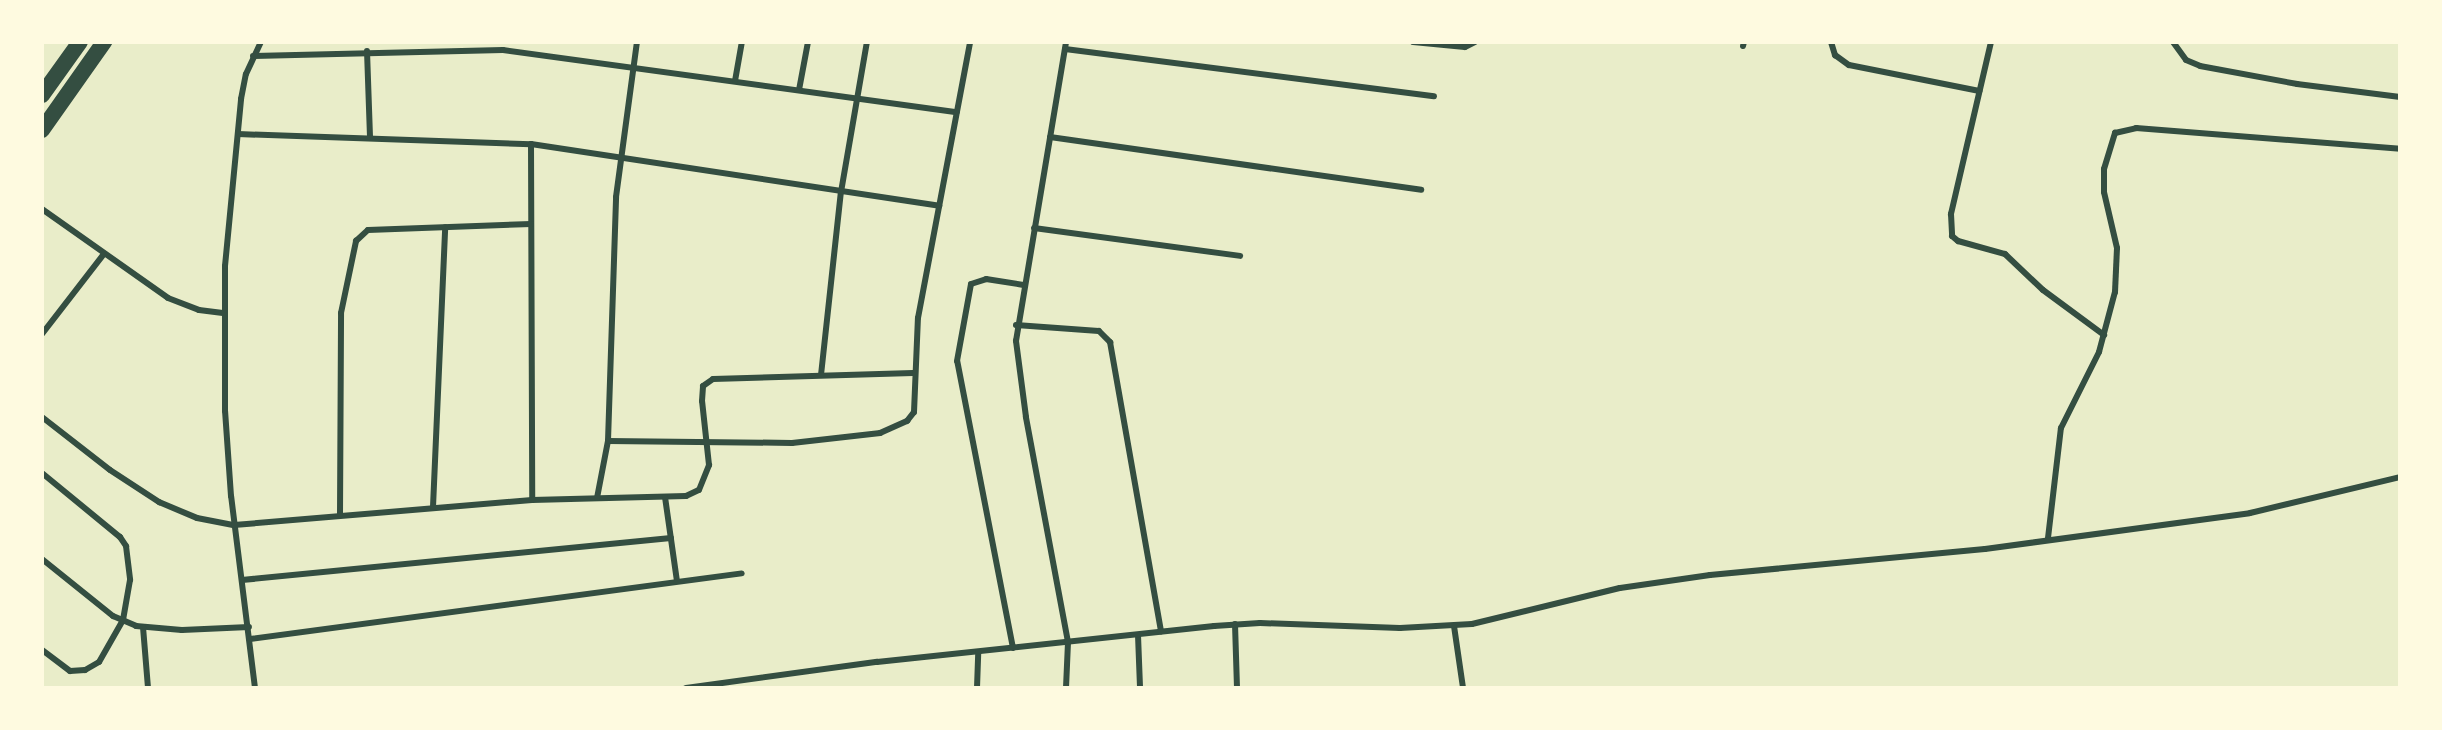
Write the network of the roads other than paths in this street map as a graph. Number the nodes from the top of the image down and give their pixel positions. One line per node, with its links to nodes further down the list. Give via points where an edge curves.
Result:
1 (80, 42): 23 (highway)
2 (104, 42): 28 (highway)
3 (261, 42): 18 (street)
4 (396, 42): 16 (street)
5 (637, 42): 19 (street)
6 (742, 42): 20 (street)
7 (808, 42): 21 (street)
8 (867, 42): 26 (street)
9 (970, 42): 27 (street)
10 (1413, 42): 11 (street, via 1465,47)
11 (1475, 42)
12 (1831, 42): 22 (street, via 1835,55 1849,65)
13 (1991, 42): 22 (street)
14 (2173, 42): 25 (street, via 2186,60 2200,66 2296,84)
15 (1065, 46): 24 (street); 30 (street)
16 (390, 50): 17 (street); 19 (street, via 503,50)
17 (367, 51): 18 (street); 31 (street)
18 (252, 56): 29 (street, via 241,99)
19 (633, 67): 20 (street); 34 (street)
20 (735, 81): 21 (street)
21 (799, 90): 26 (street)
22 (1979, 91): 48 (street, via 1951,214 1952,236 1958,242 2005,254 2052,297)
23 (42, 95)
24 (1434, 96)
25 (2400, 97)
26 (859, 98): 27 (street); 36 (street)
27 (957, 111): 37 (street)
28 (42, 129)
29 (238, 134): 31 (street); 45 (street, via 225,266)
30 (1050, 136): 35 (street); 41 (street)
31 (370, 137): 32 (street)
32 (531, 144): 34 (street); 39 (street)
33 (2400, 149): 48 (street, via 2123,128 2109,145 2104,169 2117,270)
34 (623, 159): 36 (street); 52 (street, via 615,216)
35 (1421, 190)
36 (841, 192): 37 (street); 50 (street)
37 (939, 206): 49 (street, via 918,318)
38 (42, 209): 42 (street)
39 (531, 224): 40 (street); 58 (street)
40 (446, 227): 59 (street); 60 (street, via 368,230 356,241 342,297)
41 (1034, 228): 43 (street); 44 (street)
42 (104, 255): 45 (street, via 168,298 199,310); 47 (street)
43 (1240, 256)
44 (1024, 285): 46 (street); 77 (street, via 986,279 971,284 957,361)
45 (225, 313): 61 (street, via 225,411)
46 (1016, 325): 73 (street, via 1099,331 1110,342); 76 (street, via 1022,396)
47 (42, 334)
48 (2104, 335): 63 (street, via 2061,428)
49 (913, 373): 50 (street); 53 (street, via 914,412 897,428 847,438 758,445)
50 (822, 375): 53 (street, via 713,379 703,386)
51 (42, 417): 61 (street, via 159,502 197,518)
52 (608, 441): 53 (street); 57 (street)
53 (708, 444): 56 (street, via 709,465 699,490 686,496)
54 (42, 473): 68 (street, via 126,546 129,580)
55 (2400, 477): 63 (street, via 2250,513)
56 (665, 497): 57 (street); 62 (street)
57 (597, 498): 58 (street)
58 (532, 500): 59 (street)
59 (433, 507): 60 (street)
60 (340, 514): 61 (street)
61 (234, 525): 66 (street)
62 (671, 538): 66 (street); 67 (street)
63 (2048, 538): 70 (street, via 1952,552 1684,578 1593,593 1516,616)
64 (42, 559): 68 (street)
65 (742, 573): 67 (street)
66 (242, 580): 72 (street)
67 (677, 582): 75 (street)
68 (123, 620): 71 (street); 78 (street, via 99,662 85,670 70,671)
69 (1235, 624): 70 (street); 73 (street); 86 (street)
70 (1454, 626): 87 (street)
71 (143, 627): 72 (street); 80 (street)
72 (249, 627): 75 (street)
73 (1161, 632): 74 (street)
74 (1138, 635): 76 (street); 85 (street)
75 (250, 639): 81 (street)
76 (1068, 642): 77 (street); 84 (street)
77 (1013, 648): 79 (street)
78 (42, 650)
79 (978, 652): 82 (street); 83 (street)
80 (148, 688)
81 (255, 688)
82 (686, 688)
83 (977, 688)
84 (1066, 688)
85 (1140, 688)
86 (1237, 688)
87 (1463, 688)

